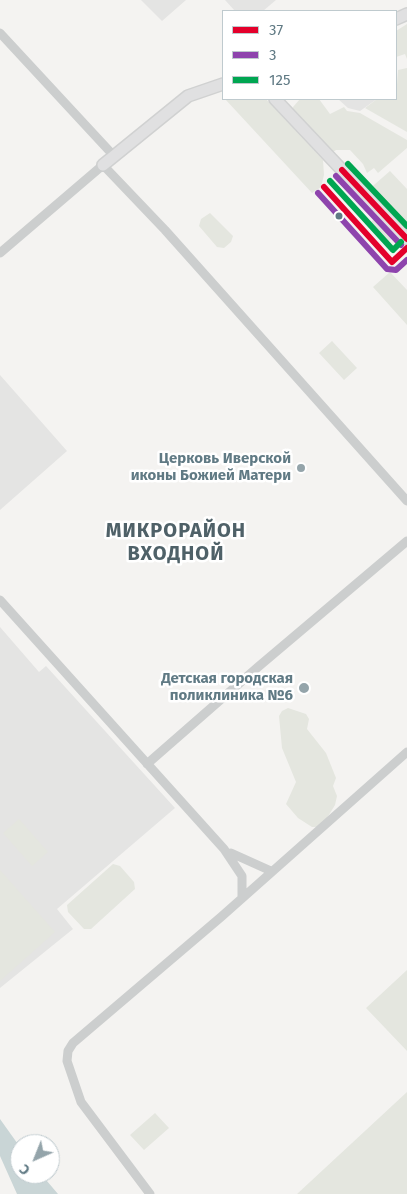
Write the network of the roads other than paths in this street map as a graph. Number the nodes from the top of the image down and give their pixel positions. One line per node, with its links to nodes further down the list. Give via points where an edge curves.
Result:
1 (0, 34): 4 (street)
2 (222, 84): 4 (street, via 188,96)
3 (279, 100): 6 (street)
4 (114, 156): 5 (street)
5 (103, 165): 7 (street); 8 (street)
6 (407, 238)
7 (0, 253)
8 (407, 501)
9 (407, 541): 12 (street)
10 (0, 600): 12 (street)
11 (407, 752): 14 (street)
12 (148, 764): 13 (street)
13 (224, 849): 14 (street); 15 (street, via 242,876)
14 (271, 871): 15 (street)
15 (242, 897): 16 (street, via 73,1043 68,1051 67,1062 81,1102)
16 (150, 1194)

